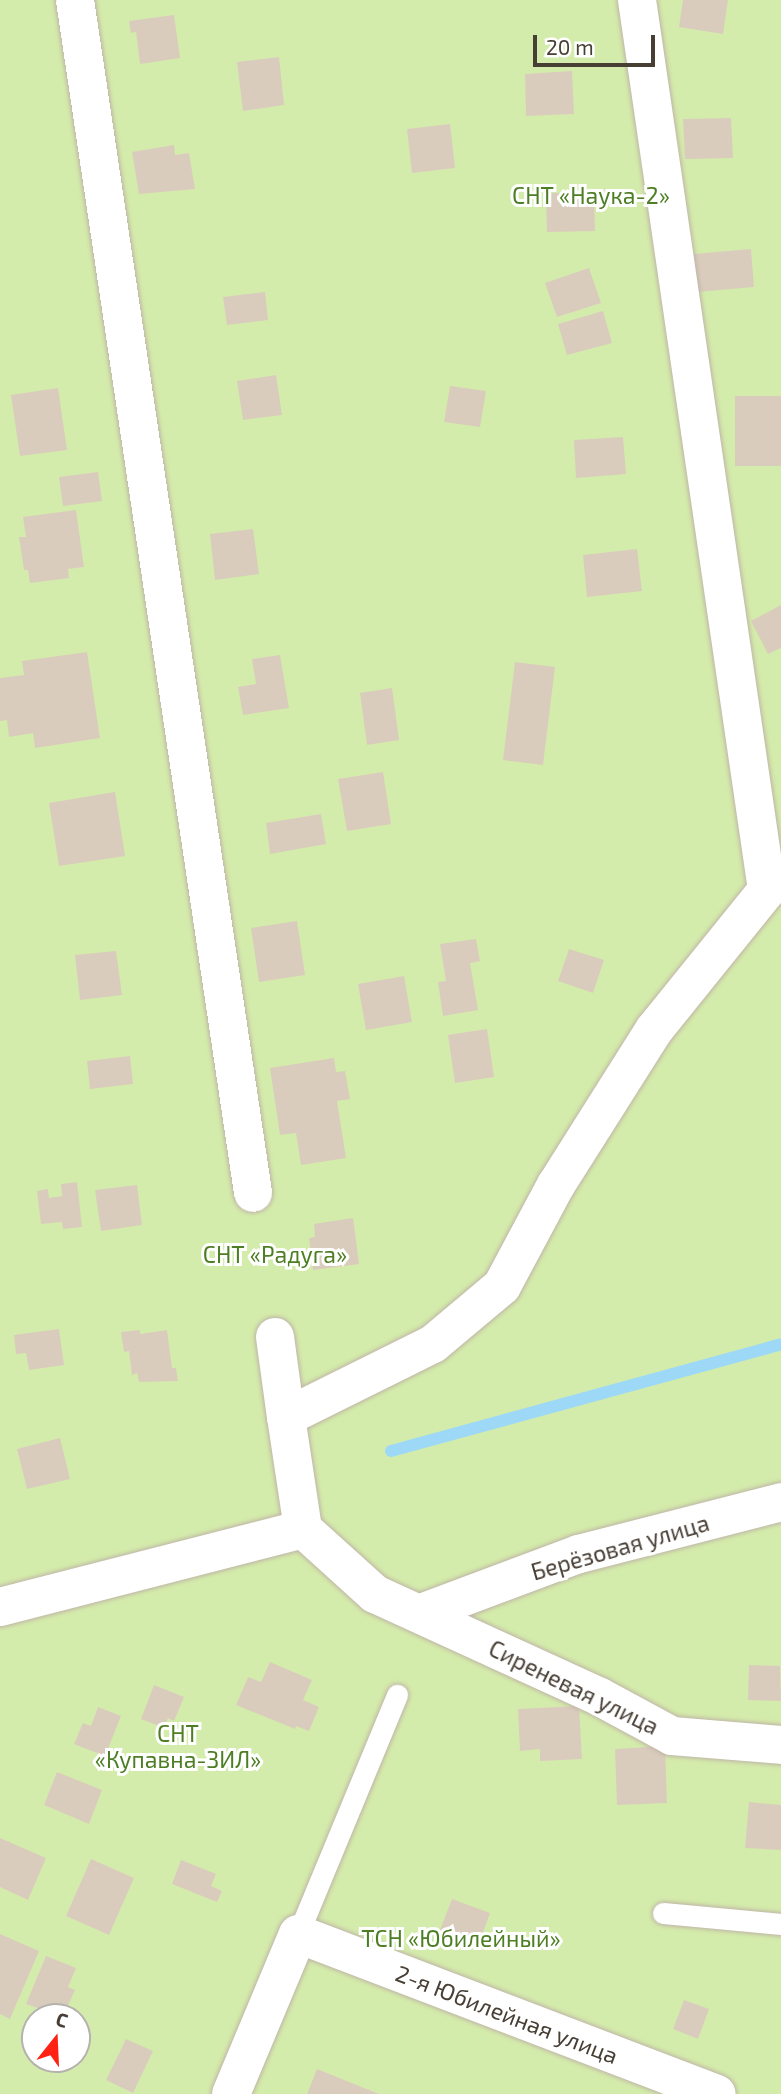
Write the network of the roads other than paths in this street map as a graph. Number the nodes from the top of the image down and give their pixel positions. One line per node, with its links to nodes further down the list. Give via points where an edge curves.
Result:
1 (75, 0): 3 (street)
2 (637, 0): 5 (street, via 767,891 654,1030 556,1185 502,1286 433,1344)
3 (253, 1193)
4 (275, 1337): 5 (street)
5 (286, 1417): 7 (street)
6 (781, 1502): 9 (street, Берёзовая улица, via 579,1554)
7 (303, 1529): 8 (street); 9 (street, Сиреневая улица, via 375,1594)
8 (0, 1607)
9 (421, 1614): 11 (street, Сиреневая улица, via 600,1697 672,1737)
10 (397, 1695): 14 (lane)
11 (781, 1745)
12 (663, 1913): 13 (lane)
13 (781, 1924)
14 (298, 1934): 15 (street); 16 (street, 2-я Юбилейная улица)
15 (231, 2094)
16 (716, 2094)

